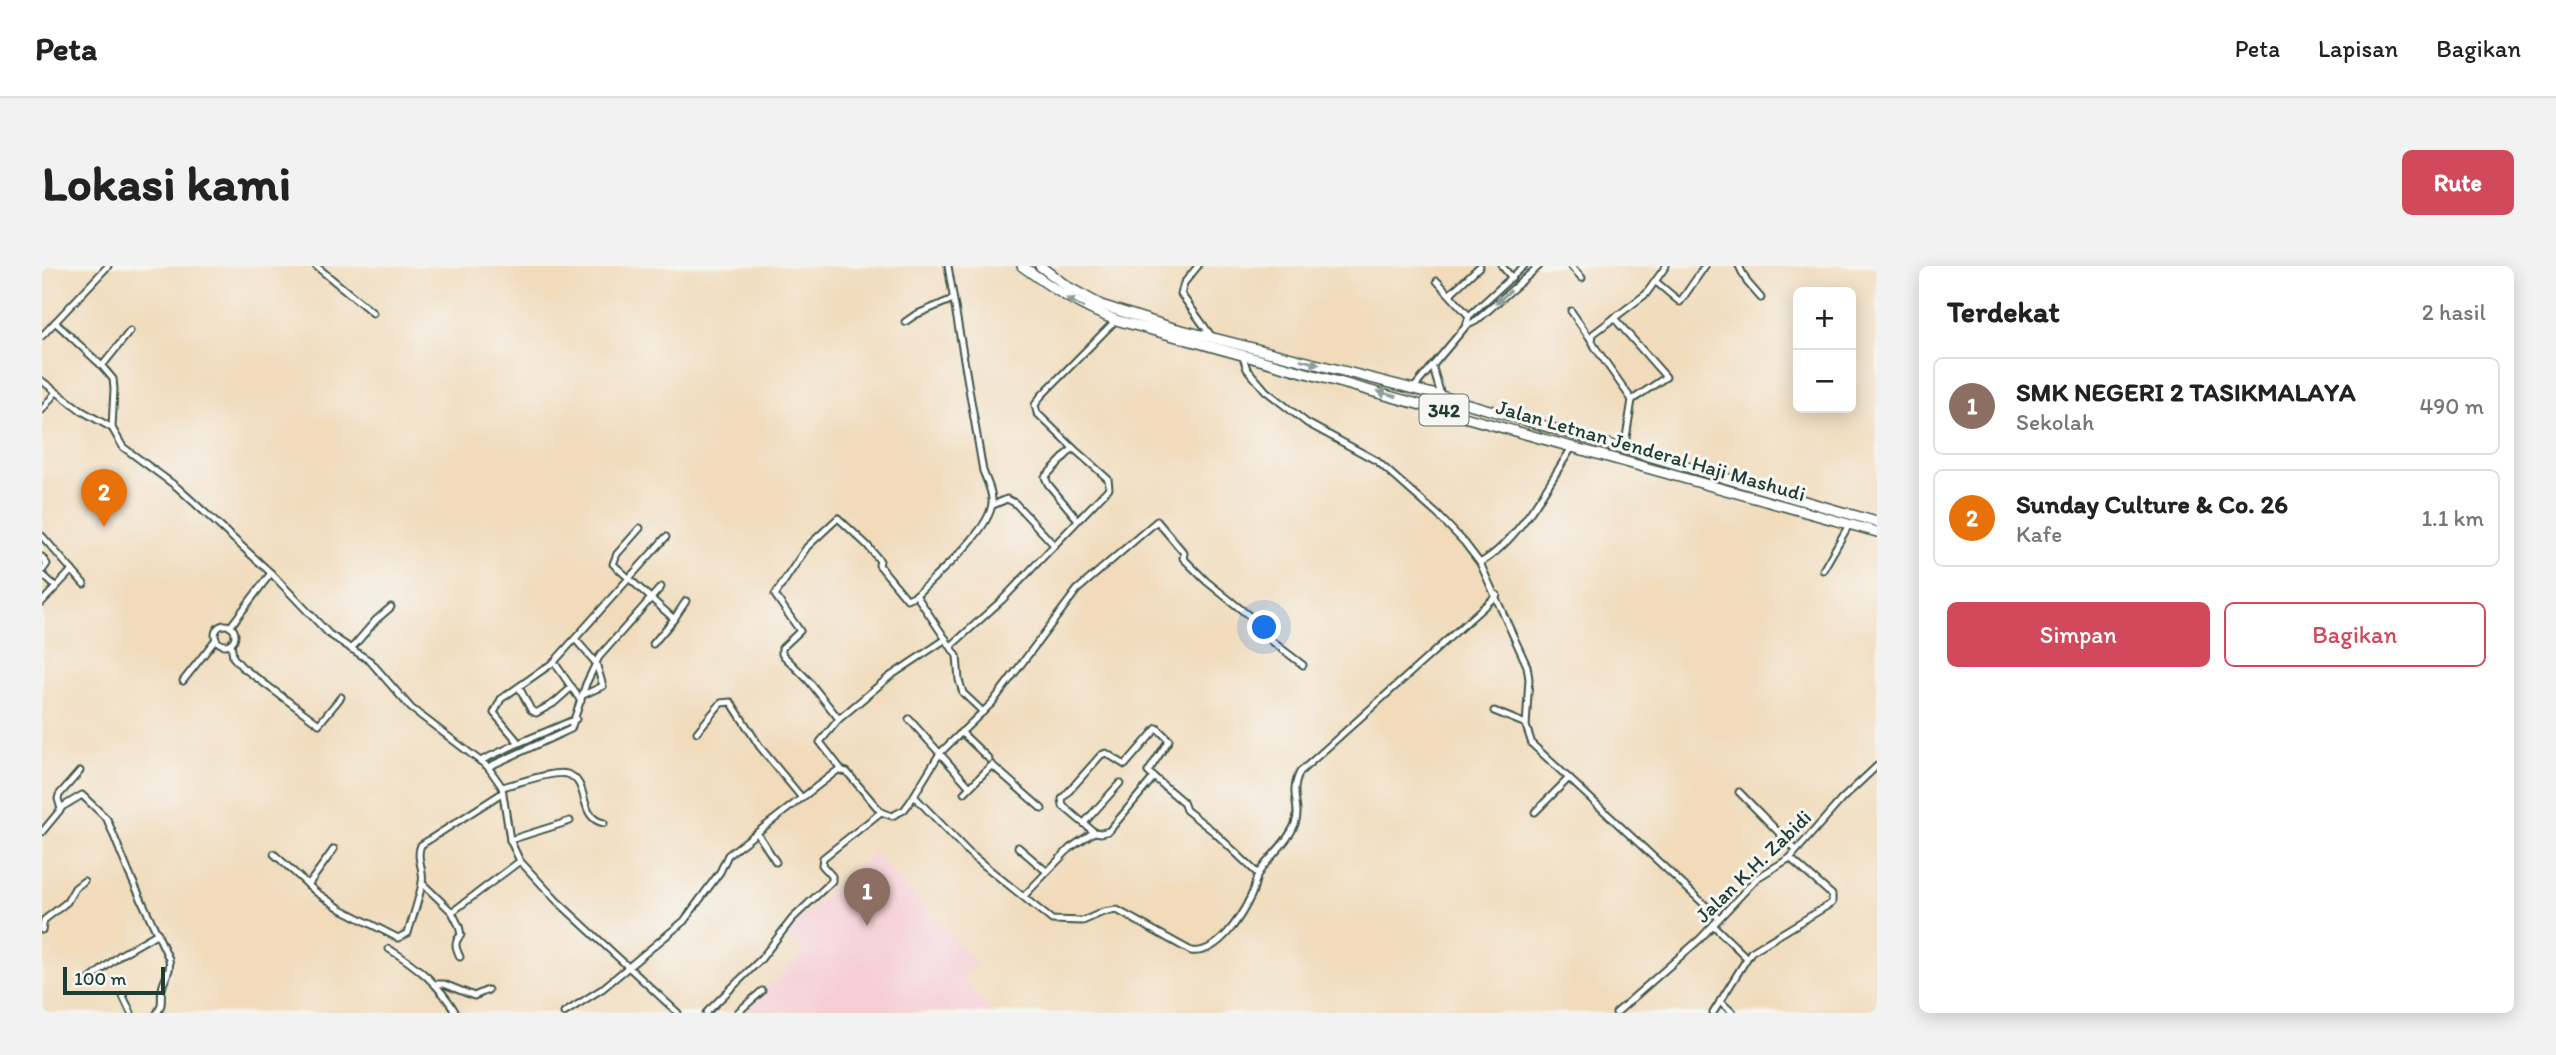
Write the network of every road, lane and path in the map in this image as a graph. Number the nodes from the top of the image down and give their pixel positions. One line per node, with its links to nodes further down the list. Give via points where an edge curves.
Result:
1 (108, 266): 27 (street)
2 (316, 266): 23 (street)
3 (948, 266): 21 (street)
4 (1022, 266): 26 (main road, Jalan Letnan Jenderal Haji Mashudi / 342, one-way to 4, via 1067,299)
5 (1040, 266): 32 (main road, Jalan Letnan Jenderal Haji Mashudi / 342, via 1101,305)
6 (1198, 266): 32 (street, via 1181,294)
7 (1480, 266): 19 (street)
8 (1502, 266): 15 (street)
9 (1524, 266): 15 (street)
10 (1539, 266): 29 (street, one-way to 29)
11 (1666, 266): 18 (street)
12 (1705, 266): 18 (street, via 1680,302)
13 (1739, 266): 20 (street)
14 (1572, 267): 16 (street)
15 (1512, 278): 24 (street)
16 (1582, 278)
17 (1437, 281): 19 (street)
18 (1655, 281): 25 (street, via 1646,294)
19 (1450, 294): 24 (street)
20 (1761, 298)
21 (953, 299): 28 (street); 47 (street)
22 (1571, 311): 33 (street)
23 (373, 313)
24 (1469, 316): 29 (street)
25 (1614, 318): 33 (street, via 1593,334); 41 (street, via 1666,377)
26 (1116, 320): 34 (main road, Jalan Letnan Jenderal Haji Mashudi / 342); 45 (street, via 1036,402 1037,413)
27 (55, 322): 31 (street); 35 (street)
28 (905, 322)
29 (1466, 326): 36 (street)
30 (130, 331): 35 (street)
31 (42, 336)
32 (1212, 337): 38 (main road, Jalan Letnan Jenderal Haji Mashudi / 342, one-way to 38)
33 (1592, 341): 41 (street)
34 (1242, 354): 44 (main road, Jalan Letnan Jenderal Haji Mashudi / 342, one-way to 34); 57 (street, via 1247,369 1266,391 1307,424 1377,461 1438,515)
35 (103, 366): 43 (street, via 113,379)
36 (1433, 368): 38 (street); 40 (street)
37 (42, 382): 39 (street)
38 (1413, 389): 40 (main road, Jalan Letnan Jenderal Haji Mashudi / 342)
39 (55, 393): 42 (street); 43 (street)
40 (1441, 396): 46 (main road, Jalan Letnan Jenderal Haji Mashudi / 342)
41 (1632, 400): 46 (street)
42 (42, 410)
43 (112, 429): 61 (street, via 123,447 177,487)
44 (1573, 446): 50 (main road, Jalan Letnan Jenderal Haji Mashudi / 342); 57 (street, via 1505,543)
45 (1073, 448): 48 (street, via 1045,477); 48 (street, via 1110,485)
46 (1624, 450): 49 (main road, Jalan Letnan Jenderal Haji Mashudi / 342)
47 (993, 505): 55 (street, via 1007,499 1016,503); 66 (street, via 987,520)
48 (1078, 520): 55 (street)
49 (1877, 522)
50 (1850, 523): 52 (main road, Jalan Letnan Jenderal Haji Mashudi / 342); 59 (street)
51 (640, 527): 62 (street, via 613,559 615,568)
52 (1877, 532)
53 (42, 536): 58 (street)
54 (666, 537): 62 (street)
55 (1054, 545): 79 (street)
56 (42, 557): 60 (street, via 47,564)
57 (1480, 563): 67 (street)
58 (72, 570): 63 (street); 64 (street)
59 (1823, 570)
60 (42, 573): 64 (street)
61 (271, 573): 73 (street); 80 (street, via 329,634)
62 (628, 579): 68 (street); 75 (street)
63 (84, 584)
64 (56, 587): 69 (street)
65 (661, 587): 68 (street)
66 (916, 595): 76 (street); 92 (street, via 907,599 867,545 838,519 807,547 776,591 775,599 800,631 781,653)
67 (1497, 595): 94 (street, via 1529,673); 137 (street, via 1300,772 1293,788 1295,825)
68 (651, 599): 72 (street); 82 (street)
69 (42, 601)
70 (686, 601): 72 (street)
71 (391, 607): 80 (street)
72 (674, 619): 78 (street)
73 (230, 627): 74 (street, via 218,629); 77 (street, via 235,635)
74 (216, 639): 77 (street, via 224,645); 84 (street)
75 (575, 639): 81 (street); 82 (street)
76 (946, 639): 79 (street); 92 (street, via 889,677)
77 (231, 643): 87 (street, via 233,657 242,667 319,724)
78 (653, 644)
79 (951, 646): 90 (street, via 957,656 960,687)
80 (351, 649): 104 (street, via 375,666 411,708)
81 (554, 662): 85 (street); 86 (street)
82 (596, 663): 88 (street); 88 (street, via 603,686)
83 (1303, 665): 90 (street, via 1206,581 1157,522 1077,590)
84 (183, 681)
85 (519, 687): 86 (street, via 536,713); 100 (street, via 498,702 494,713)
86 (572, 687): 88 (street)
87 (341, 696)
88 (582, 698): 91 (street)
89 (1494, 711): 94 (street)
90 (983, 712): 97 (street)
91 (576, 719): 95 (street); 99 (street, via 571,729)
92 (839, 719): 107 (street, via 820,742)
93 (909, 719): 102 (street)
94 (1526, 724): 110 (street, via 1532,744)
95 (548, 731): 98 (street); 99 (street)
96 (697, 732): 117 (street, via 721,704 731,702 760,747)
97 (961, 732): 102 (street); 103 (street)
98 (532, 738): 100 (street); 101 (street)
99 (552, 739): 101 (street)
100 (519, 743): 104 (street)
101 (536, 747): 106 (street)
102 (940, 753): 112 (street); 116 (street)
103 (989, 759)
104 (480, 761): 106 (street)
105 (1877, 766): 131 (street, Jalan K.H. Zabidi)
106 (488, 767): 113 (street)
107 (841, 769): 117 (street); 120 (street)
108 (80, 771): 118 (street, via 59,795)
109 (1154, 777): 124 (street, via 1148,770 1169,740 1157,728 1127,764 1104,753 1065,794 1063,806); 126 (street, via 1109,831); 137 (street)
110 (1569, 778): 121 (street); 143 (street)
111 (1120, 783): 124 (street)
112 (969, 786): 115 (street); 119 (street, via 993,765)
113 (502, 790): 123 (street, via 567,774 577,780 587,812); 128 (street); 139 (street, via 421,845)
114 (1739, 792): 131 (street)
115 (964, 793)
116 (914, 796): 120 (street, via 898,814); 141 (street, via 959,844)
117 (802, 797): 127 (street)
118 (62, 807): 125 (street); 146 (street, via 82,795 107,819)
119 (1042, 809)
120 (881, 812): 162 (street, via 823,858 832,881)
121 (1535, 812)
122 (570, 821): 128 (street)
123 (604, 823)
124 (1084, 824): 126 (street)
125 (42, 832)
126 (1094, 832): 136 (street)
127 (757, 833): 135 (street); 150 (street, via 728,855 684,921)
128 (510, 840): 134 (street)
129 (1018, 847): 136 (street)
130 (334, 849): 140 (street)
131 (1796, 850): 133 (street, Jalan K.H. Zabidi)
132 (274, 854): 140 (street)
133 (1790, 858): 143 (street, Jalan K.H. Zabidi, via 1757,878); 149 (street, via 1832,895 1832,902)
134 (520, 861): 142 (street); 150 (street)
135 (776, 862)
136 (1046, 871): 141 (street)
137 (1258, 874): 141 (street, via 1244,910 1226,934 1200,952 1118,910 1083,922 1059,922)
138 (83, 881): 145 (street, via 67,902 44,920)
139 (422, 883): 140 (street, via 408,933 398,938 341,909); 142 (street)
140 (308, 885)
141 (1024, 896)
142 (452, 912): 148 (street, via 461,935 455,946)
143 (1719, 918): 144 (street, Jalan K.H. Zabidi)
144 (1713, 925): 149 (street); 164 (street, Jalan K.H. Zabidi)
145 (42, 930)
146 (158, 933): 151 (street); 158 (street, via 170,966)
147 (389, 950): 152 (street)
148 (460, 957)
149 (1746, 957): 156 (street)
150 (630, 967): 160 (street); 161 (street)
151 (87, 982)
152 (436, 984): 153 (street, via 474,996); 159 (street)
153 (488, 990)
154 (762, 991): 163 (street)
155 (122, 996): 157 (street)
156 (1720, 1000): 165 (street); 166 (street)
157 (131, 1013)
158 (157, 1013)
159 (456, 1013)
160 (564, 1013)
161 (678, 1013)
162 (706, 1013)
163 (737, 1013)
164 (1616, 1013)
165 (1713, 1013)
166 (1732, 1013)

